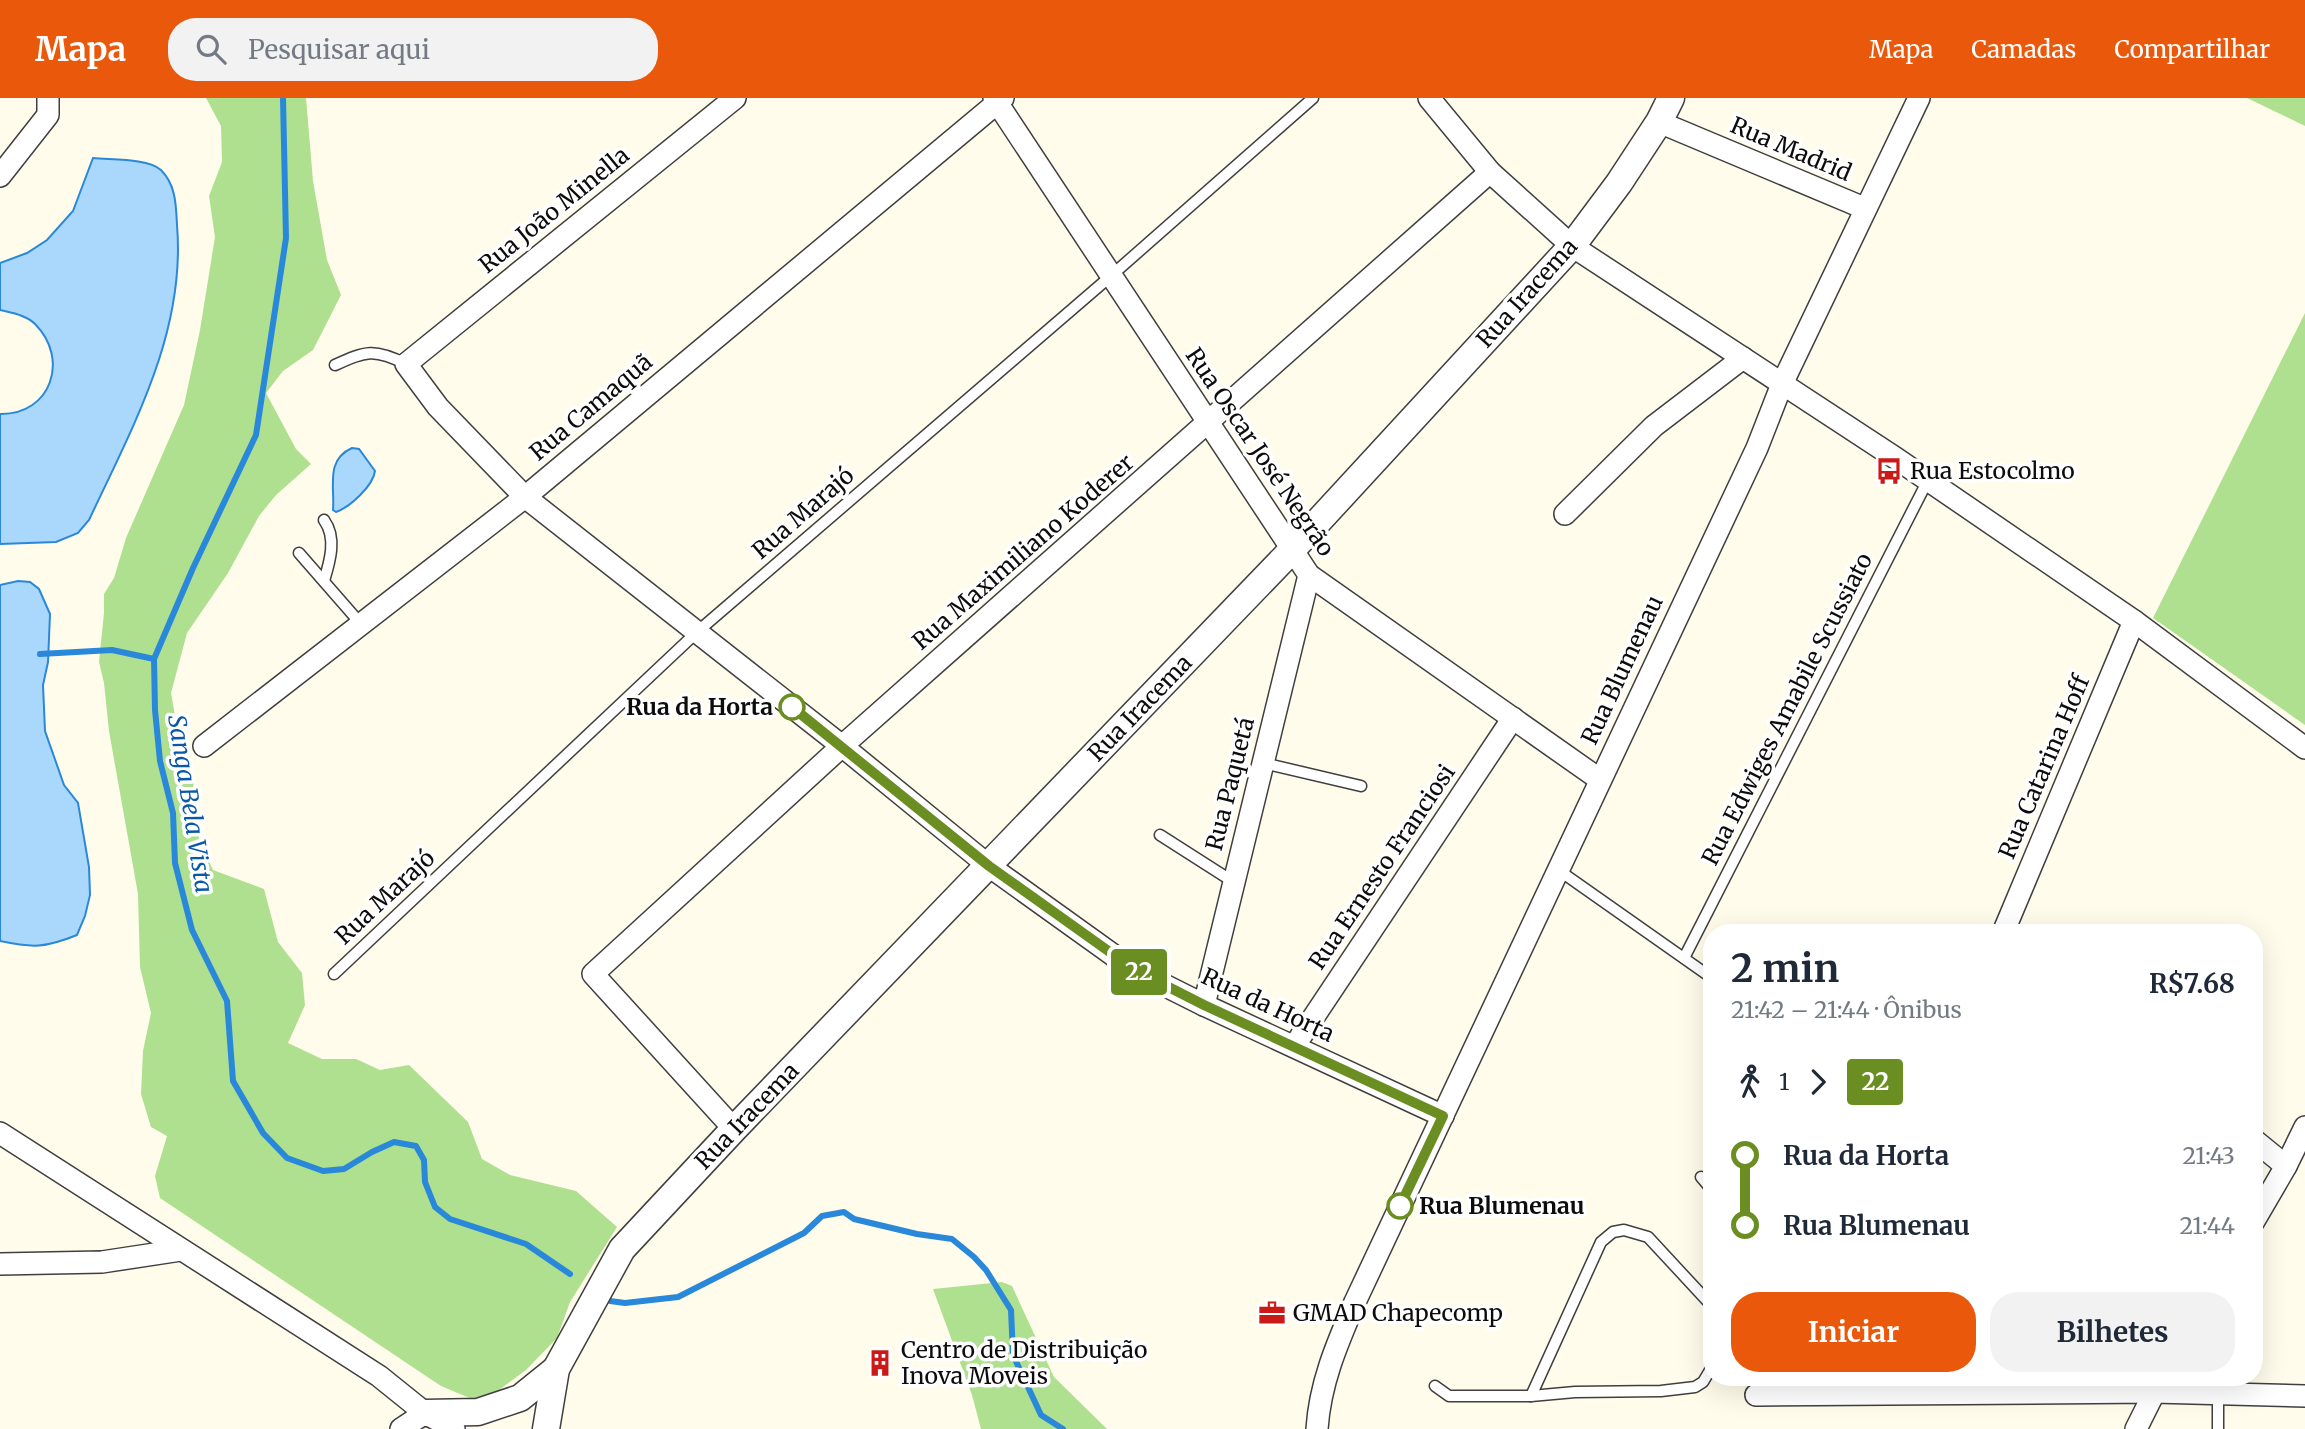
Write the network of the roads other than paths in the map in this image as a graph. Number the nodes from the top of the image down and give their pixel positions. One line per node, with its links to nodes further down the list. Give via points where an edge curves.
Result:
1 (48, 98): 10 (street, via 48,115)
2 (735, 98): 15 (street, Rua João Minella)
3 (1313, 98): 13 (lane, Rua Marajó)
4 (1429, 98): 9 (street)
5 (1671, 98): 8 (street, Rua Iracema)
6 (1919, 98): 11 (street, Rua Blumenau)
7 (998, 100): 13 (street, Rua Oscar José Negrão); 20 (street, Rua Camaquã)
8 (1659, 122): 11 (street, Rua Madrid); 12 (street, Rua Iracema)
9 (1490, 172): 12 (street); 18 (street, Rua Maximiliano Koderer)
10 (0, 176)
11 (1864, 208): 17 (street, Rua Blumenau)
12 (1572, 246): 14 (street); 23 (street, Rua Iracema)
13 (1112, 275): 18 (street, Rua Oscar José Negrão); 29 (lane, Rua Marajó)
14 (1743, 358): 17 (street); 21 (street, via 1654,426)
15 (406, 364): 16 (lane, via 377,352); 20 (street, Rua da Horta, via 438,407)
16 (335, 365)
17 (1782, 384): 19 (street); 35 (street, Rua Blumenau, via 1757,447)
18 (1208, 424): 23 (street, Rua Oscar José Negrão); 32 (street, Rua Maximiliano Koderer)
19 (1928, 480): 27 (street); 42 (lane, Rua Edwiges Amabile Scussiato)
20 (525, 497): 28 (street, Rua Camaquã); 29 (street, Rua da Horta)
21 (1565, 514)
22 (324, 520): 26 (lane, via 330,528 331,545)
23 (1291, 551): 25 (street, Rua Oscar José Negrão); 38 (street, Rua Iracema)
24 (299, 553): 26 (lane)
25 (1309, 575): 30 (street, Rua Oscar José Negrão); 34 (street, Rua Paquetá)
26 (324, 581): 28 (lane)
27 (2134, 621): 33 (street); 41 (street, Rua Catarina Hoff)
28 (361, 624): 31 (street, Rua Camaquã)
29 (697, 632): 32 (street, Rua da Horta); 44 (lane, Rua Marajó)
30 (1513, 718): 35 (street, Rua Oscar José Negrão); 46 (street, Rua Ernesto Franciosi)
31 (204, 746)
32 (842, 746): 38 (street, Rua da Horta); 49 (street, Rua Maximiliano Koderer, via 593,974)
33 (2305, 748)
34 (1263, 763): 36 (lane); 40 (street, Rua Paquetá)
35 (1599, 779): 39 (street, Rua Blumenau)
36 (1361, 786)
37 (1160, 835): 40 (lane)
38 (989, 866): 45 (street, Rua da Horta, via 1135,970); 49 (street, Rua Iracema)
39 (1558, 869): 42 (lane); 47 (street, Rua Blumenau)
40 (1233, 881): 45 (street, Rua Paquetá)
41 (2007, 924)
42 (1684, 957): 43 (lane)
43 (1703, 971)
44 (334, 974)
45 (1204, 1005): 46 (street, Rua da Horta)
46 (1295, 1045): 47 (street, Rua da Horta)
47 (1443, 1116): 71 (street, Rua Blumenau, via 1337,1342 1319,1402)
48 (2305, 1127): 52 (street)
49 (734, 1129): 59 (street, Rua Iracema, via 622,1249)
50 (0, 1133): 56 (street)
51 (2263, 1147): 52 (street)
52 (2286, 1166): 55 (street)
53 (1701, 1177): 54 (lane)
54 (1703, 1179)
55 (2263, 1206)
56 (181, 1250): 57 (street, via 102,1262); 67 (street, via 379,1376)
57 (0, 1264)
58 (1703, 1296): 65 (lane, via 1648,1237 1624,1230 1613,1232 1601,1242)
59 (556, 1369): 67 (street, via 520,1398 478,1412); 70 (street)
60 (1703, 1382): 65 (lane, via 1661,1391)
61 (1435, 1386): 65 (lane, via 1449,1396)
62 (2158, 1386): 72 (street)
63 (2164, 1386): 64 (street)
64 (2218, 1395): 66 (street); 73 (lane)
65 (1531, 1396)
66 (2305, 1396)
67 (425, 1413): 68 (street); 69 (street)
68 (401, 1429)
69 (454, 1429)
70 (546, 1429)
71 (1317, 1429)
72 (2136, 1429)
73 (2218, 1429)

